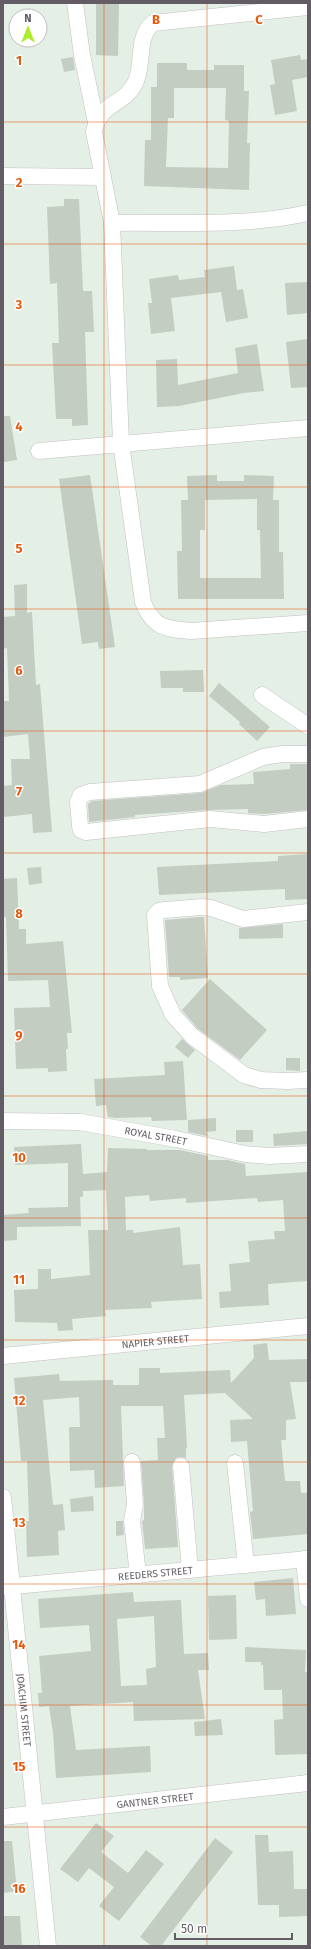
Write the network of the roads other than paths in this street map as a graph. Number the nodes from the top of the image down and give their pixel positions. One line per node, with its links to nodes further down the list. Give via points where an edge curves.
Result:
1 (75, 3): 3 (street, via 82,55)
2 (308, 7): 3 (street, via 153,23 145,32 136,81 127,94 101,113)
3 (96, 122): 5 (street, via 94,132)
4 (3, 176): 5 (street)
5 (103, 177): 7 (street)
6 (308, 213): 7 (street, via 268,220 235,222)
7 (112, 223): 9 (street)
8 (308, 428): 9 (street)
9 (121, 443): 10 (street); 11 (street, via 143,602 152,620 159,626 191,630)
10 (39, 451)
11 (308, 623)
12 (262, 695): 13 (street)
13 (308, 726)
14 (308, 754): 15 (street, via 263,757 200,784 90,792 81,795 78,802 80,826 86,832 210,819 264,824)
15 (308, 819)
16 (308, 912): 17 (street, via 243,919 202,907 159,911 154,915 162,991 172,1015 192,1036 244,1075 261,1080)
17 (308, 1080)
18 (3, 1120): 19 (street, ROYAL STREET, via 80,1122 245,1154)
19 (308, 1154)
20 (308, 1326): 21 (street, NAPIER STREET)
21 (3, 1356)
22 (132, 1462): 29 (street, via 135,1504 132,1521)
23 (236, 1463): 27 (street)
24 (181, 1466): 28 (street)
25 (3, 1497): 30 (street, JOACHIM STREET)
26 (306, 1559): 27 (street, REEDERS STREET); 31 (street)
27 (246, 1565): 28 (street, REEDERS STREET)
28 (190, 1570): 29 (street, REEDERS STREET)
29 (138, 1575): 30 (street, REEDERS STREET)
30 (7, 1587): 33 (street, JOACHIM STREET)
31 (308, 1599)
32 (308, 1783): 33 (street, GANTNER STREET)
33 (35, 1814): 34 (street, GANTNER STREET); 35 (street, JOACHIM STREET)
34 (3, 1817)
35 (48, 1946)

